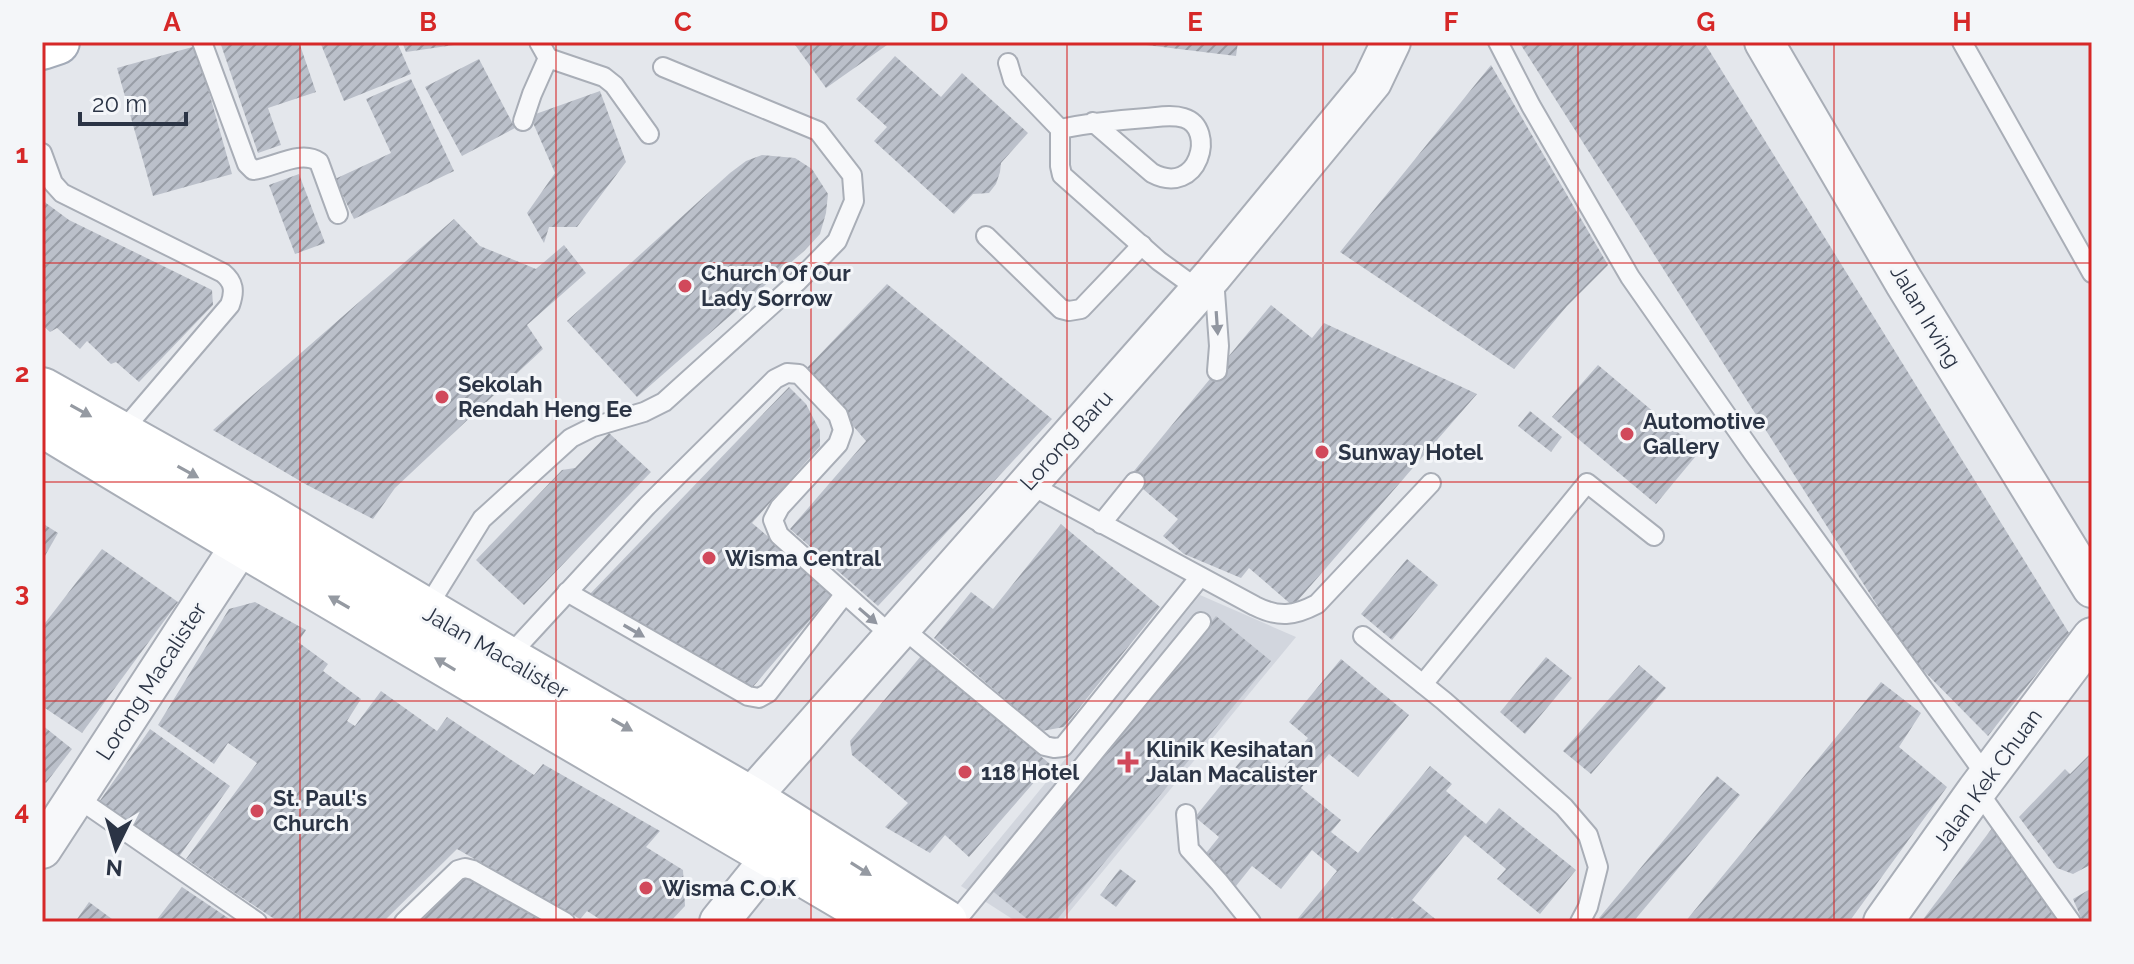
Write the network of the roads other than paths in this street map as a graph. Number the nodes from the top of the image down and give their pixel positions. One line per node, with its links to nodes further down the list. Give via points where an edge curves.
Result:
1 (57, 42): 7 (main road)
2 (202, 42): 16 (lane, via 247,164 253,170 313,158)
3 (1391, 42): 20 (street, Lorong Baru, via 1372,82)
4 (1498, 42): 42 (lane, via 1630,277)
5 (1764, 42): 32 (street, Jalan Irving)
6 (1962, 42): 19 (lane)
7 (42, 47)
8 (544, 50): 11 (lane); 14 (lane, via 604,77)
9 (1008, 63): 13 (lane, via 1013,80)
10 (663, 67): 36 (lane, via 818,131 852,175 854,201 837,241 664,402 571,438 482,519)
11 (523, 121)
12 (1093, 122): 12 (lane, via 1181,117 1196,126 1199,158 1177,179 1162,179); 13 (lane)
13 (1060, 129): 18 (lane, via 1062,175)
14 (649, 134)
15 (44, 165): 24 (lane, via 62,193 223,273 234,286 230,305)
16 (338, 214)
17 (986, 236): 18 (lane, via 1056,305 1069,311 1081,309)
18 (1142, 245): 20 (lane, via 1159,261)
19 (2092, 273)
20 (1206, 282): 21 (lane, one-way to 21, via 1219,346); 26 (street, Lorong Baru)
21 (1217, 371)
22 (42, 390): 24 (main road, Jalan Macalister, one-way to 24)
23 (42, 424): 24 (main road, Jalan Macalister)
24 (110, 446): 29 (main road, Jalan Macalister)
25 (1135, 482): 28 (lane)
26 (1027, 483): 28 (lane); 37 (street, Lorong Baru)
27 (1431, 483): 31 (lane, via 1317,604 1303,611 1268,612)
28 (1101, 524): 31 (lane)
29 (251, 529): 36 (main road, Jalan Macalister); 43 (street, Lorong Macalister)
30 (1654, 536): 41 (lane, via 1587,483)
31 (1200, 577): 37 (lane, via 1063,747 1045,746)
32 (2092, 588)
33 (567, 592): 34 (lane, one-way to 34, via 759,698); 34 (lane, via 775,379 787,373 799,374 838,415 843,430 838,444 773,520 779,535); 40 (lane)
34 (844, 595): 37 (lane, one-way to 37)
35 (1201, 622): 55 (lane)
36 (416, 626): 40 (main road, Jalan Macalister)
37 (897, 632): 44 (street, Lorong Baru)
38 (1363, 636): 41 (lane)
39 (2092, 637): 42 (street, Jalan Kek Chuan)
40 (495, 672): 44 (main road, Jalan Macalister)
41 (1423, 684): 57 (lane, via 1564,807 1588,835 1598,867)
42 (1982, 783): 48 (lane); 58 (street, Jalan Kek Chuan)
43 (76, 797): 47 (street, Lorong Macalister); 49 (lane)
44 (737, 812): 46 (main road, Jalan Macalister)
45 (1186, 814): 56 (lane, via 1189,849)
46 (784, 842): 52 (street); 53 (main road, Jalan Macalister); 54 (main road, Jalan Macalister, one-way to 54)
47 (42, 849)
48 (2065, 920)
49 (257, 922)
50 (404, 922): 51 (lane, via 465,868)
51 (565, 922)
52 (719, 922)
53 (885, 922)
54 (945, 922)
55 (955, 922)
56 (1251, 922)
57 (1580, 922)
58 (1883, 922)

